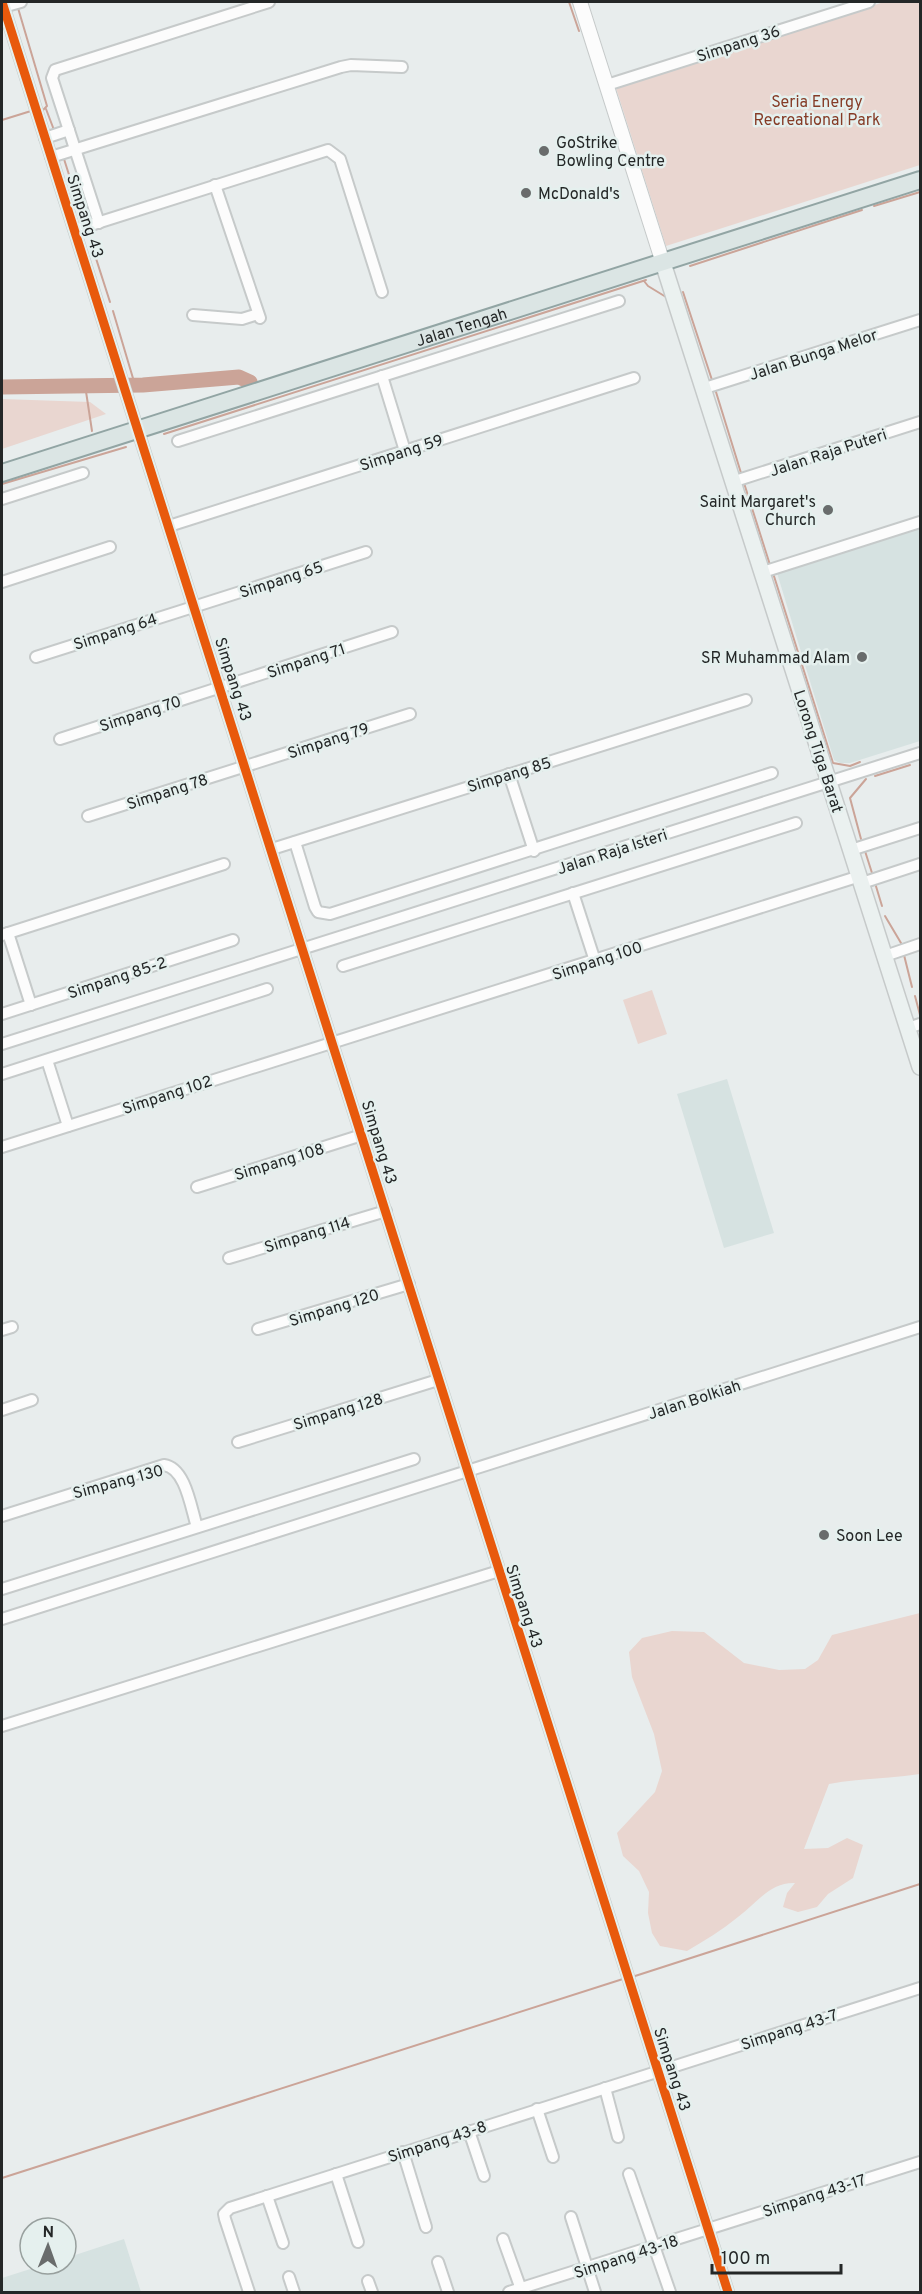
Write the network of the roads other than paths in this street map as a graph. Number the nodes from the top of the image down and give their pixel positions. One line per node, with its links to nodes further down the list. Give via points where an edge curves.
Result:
1 (21, 2): 5 (street)
2 (269, 2): 6 (street)
3 (580, 2): 8 (street)
4 (869, 2): 8 (street, Simpang 36)
5 (3, 4): 10 (street, Simpang 43)
6 (239, 6): 9 (street, via 55,70 52,78)
7 (402, 68): 11 (street, via 341,67)
8 (607, 85): 17 (street)
9 (69, 130): 10 (street); 11 (street)
10 (45, 138): 12 (street, Simpang 43)
11 (75, 149): 12 (street); 15 (street)
12 (51, 157): 16 (street, Simpang 43)
13 (921, 180): 17 (main road, Jalan Tengah)
14 (214, 185): 15 (street); 18 (street, via 322,150 333,152 340,159); 20 (street, via 259,316 242,319)
15 (99, 223): 16 (street)
16 (75, 230): 26 (street, Simpang 43)
17 (663, 262): 24 (main road, Lorong Tiga Barat); 26 (main road, Jalan Tengah)
18 (382, 292)
19 (619, 301): 22 (street)
20 (193, 315)
21 (921, 320): 24 (street, Jalan Bunga Melor)
22 (382, 376): 27 (street); 28 (street)
23 (634, 378): 28 (street, Simpang 59)
24 (705, 388): 31 (main road, Lorong Tiga Barat)
25 (921, 422): 31 (street, Jalan Raja Puteri)
26 (138, 429): 29 (main road, Jalan Tengah); 34 (street, Simpang 43)
27 (177, 441)
28 (405, 451): 34 (street, Simpang 59)
29 (2, 472)
30 (83, 473): 32 (street)
31 (735, 481): 37 (main road, Lorong Tiga Barat)
32 (2, 499)
33 (921, 522): 37 (street)
34 (169, 526): 39 (street, Simpang 43)
35 (110, 548): 38 (street)
36 (366, 552): 39 (street, Simpang 65)
37 (763, 572): 50 (main road, Lorong Tiga Barat)
38 (2, 582)
39 (195, 606): 41 (street, Simpang 64); 42 (street, Simpang 43)
40 (392, 632): 42 (street, Simpang 71)
41 (36, 657)
42 (221, 687): 45 (street, Simpang 70); 47 (street, Simpang 43)
43 (746, 700): 49 (street, Simpang 85)
44 (410, 714): 47 (street, Simpang 79)
45 (60, 739)
46 (921, 753): 50 (street, Jalan Raja Isteri)
47 (246, 766): 51 (street, Simpang 78); 55 (street, Simpang 43)
48 (772, 773): 57 (street)
49 (509, 774): 54 (street, Simpang 85); 57 (street)
50 (828, 783): 56 (main road, Lorong Tiga Barat); 65 (street, Jalan Raja Isteri)
51 (88, 816)
52 (796, 822): 61 (street)
53 (921, 828): 56 (street)
54 (295, 842): 55 (street, Simpang 85); 57 (street, via 315,907 324,914)
55 (272, 849): 65 (street, Simpang 43)
56 (851, 850): 60 (main road, Lorong Tiga Barat)
57 (534, 851)
58 (224, 864): 62 (street)
59 (921, 864): 60 (street, Simpang 100)
60 (861, 880): 66 (main road, Lorong Tiga Barat); 67 (street, Simpang 100)
61 (573, 893): 67 (street); 68 (street)
62 (5, 934): 70 (street)
63 (233, 940): 70 (street, Simpang 85-2)
64 (921, 944): 66 (street)
65 (304, 949): 73 (street, Simpang 43); 74 (street, Jalan Raja Isteri)
66 (885, 956): 72 (main road, Lorong Tiga Barat)
67 (595, 961): 73 (street, Simpang 100)
68 (343, 966)
69 (267, 989): 75 (street)
70 (31, 1005): 71 (street, Simpang 85-2)
71 (2, 1014)
72 (914, 1026): 76 (main road, Lorong Tiga Barat)
73 (333, 1043): 78 (street, Simpang 102); 79 (street, Simpang 43)
74 (2, 1044)
75 (47, 1060): 77 (street); 78 (street)
76 (921, 1067)
77 (2, 1074)
78 (68, 1126): 80 (street, Simpang 102)
79 (362, 1135): 81 (street, Simpang 108); 82 (street, Simpang 43)
80 (2, 1147)
81 (197, 1187)
82 (386, 1210): 83 (street, Simpang 114); 84 (street, Simpang 43)
83 (229, 1258)
84 (409, 1284): 86 (street, Simpang 120); 87 (street, Simpang 43)
85 (921, 1327): 92 (street, Jalan Bolkiah)
86 (258, 1329)
87 (438, 1380): 90 (street, Simpang 128); 92 (street, Simpang 43)
88 (32, 1400): 89 (street)
89 (2, 1410)
90 (238, 1442)
91 (414, 1459): 94 (street)
92 (467, 1472): 95 (street, Simpang 43); 97 (street, Jalan Bolkiah)
93 (2, 1516): 94 (street, Simpang 130, via 164,1465 173,1467 179,1475)
94 (196, 1527): 96 (street)
95 (499, 1571): 98 (street); 100 (street, Simpang 43)
96 (2, 1589)
97 (2, 1619)
98 (2, 1726)
99 (921, 1988): 100 (street, Simpang 43-7)
100 (657, 2070): 101 (street, Simpang 43-8); 114 (street, Simpang 43)
101 (605, 2088): 102 (street, Simpang 43-8); 104 (street)
102 (537, 2109): 103 (street, Simpang 43-8); 106 (street)
103 (469, 2131): 105 (street, Simpang 43-8); 110 (street)
104 (618, 2137)
105 (403, 2152): 108 (street, Simpang 43-8); 113 (street)
106 (553, 2157)
107 (921, 2162): 114 (street, Simpang 43-17)
108 (336, 2174): 111 (street, Simpang 43-8); 116 (street)
109 (629, 2174): 118 (street)
110 (484, 2176)
111 (267, 2196): 117 (street); 124 (street, Simpang 43-8, via 230,2208 224,2214)
112 (571, 2217): 120 (street)
113 (426, 2227)
114 (709, 2230): 118 (street, Simpang 43-18); 131 (street, Simpang 43)
115 (502, 2239): 123 (street)
116 (358, 2242)
117 (283, 2243)
118 (655, 2247): 120 (street, Simpang 43-18); 130 (street)
119 (438, 2262): 127 (street)
120 (588, 2268): 123 (street, Simpang 43-18); 129 (street)
121 (289, 2277): 125 (street)
122 (368, 2281): 126 (street)
123 (521, 2291): 128 (street, Simpang 43-18)
124 (249, 2292)
125 (294, 2292)
126 (372, 2292)
127 (448, 2292)
128 (509, 2292)
129 (595, 2292)
130 (670, 2292)
131 (728, 2292)

